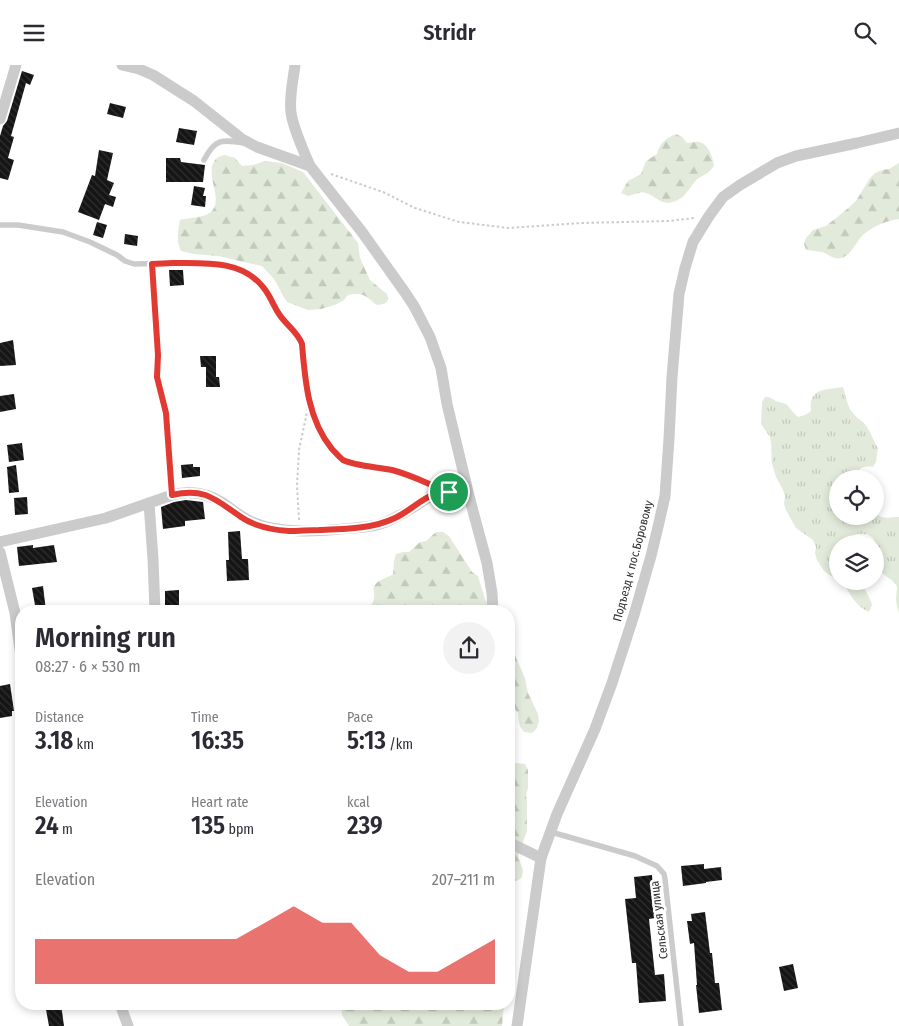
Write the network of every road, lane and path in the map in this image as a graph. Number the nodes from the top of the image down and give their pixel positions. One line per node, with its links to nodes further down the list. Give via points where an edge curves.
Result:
1 (16, 65): 4 (street)
2 (122, 65): 6 (street, via 153,75)
3 (295, 65): 8 (street, via 292,114)
4 (0, 119)
5 (899, 133): 10 (street, Подъезд к пос.Боровому, via 777,163 723,197)
6 (251, 143): 7 (lane, via 219,141); 8 (street)
7 (204, 160)
8 (310, 166): 17 (street, via 398,283 430,337 441,367)
9 (328, 173): 10 (path, via 383,192 414,208 459,222 509,228 669,221)
10 (709, 216): 25 (street, Подъезд к пос.Боровому, via 694,242 679,294 664,496 652,556 608,692)
11 (0, 225): 13 (lane, via 62,233 90,242 125,261)
12 (203, 263): 13 (lane); 14 (path, via 235,267 264,288 285,322 300,337)
13 (152, 264): 16 (lane, via 157,377 166,413)
14 (310, 401): 15 (path, via 318,429 339,457 408,475); 19 (path, via 299,450)
15 (430, 485)
16 (172, 495): 18 (street); 19 (street, via 182,492 204,494 254,523)
17 (470, 500): 19 (street, via 449,492 434,494 376,526); 23 (street, via 487,563)
18 (149, 503): 20 (street, via 106,518); 22 (street)
19 (299, 531)
20 (0, 542)
21 (0, 552): 24 (street)
22 (154, 605)
23 (493, 605)
24 (15, 613)
25 (550, 832): 27 (street, Подъезд к пос.Боровому); 31 (lane, Сельская улица, via 635,856 657,866 664,874)
26 (515, 845): 27 (street)
27 (541, 858): 30 (street, Подъезд к пос.Боровому)
28 (122, 1010): 29 (street)
29 (128, 1026)
30 (517, 1026)
31 (681, 1026)

